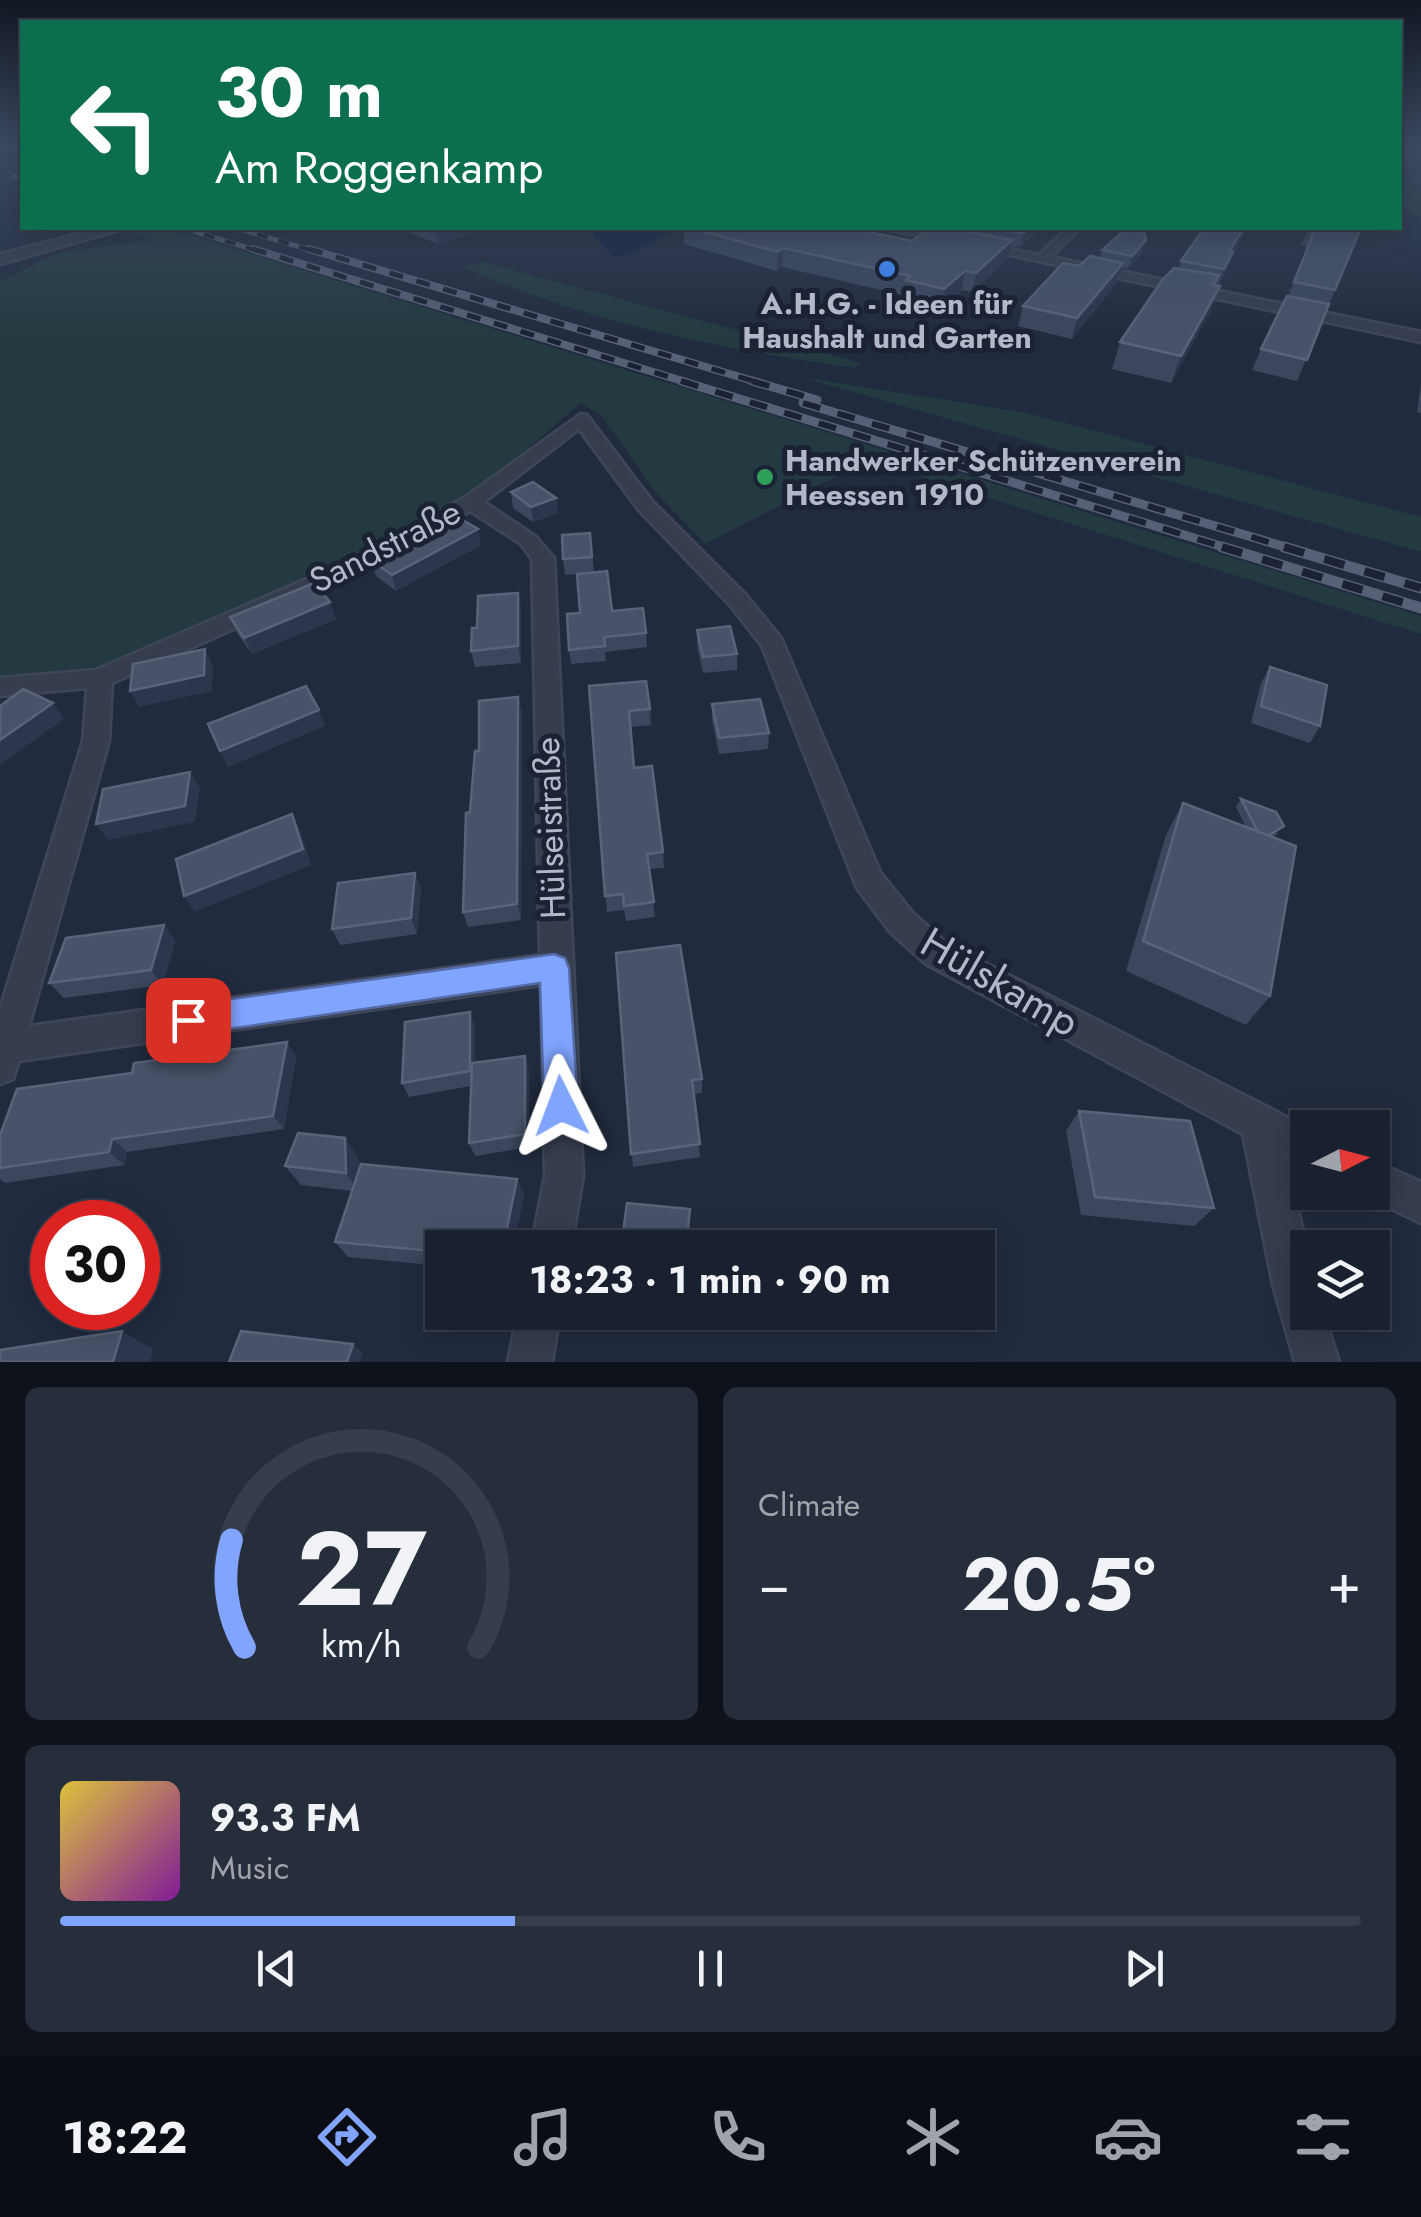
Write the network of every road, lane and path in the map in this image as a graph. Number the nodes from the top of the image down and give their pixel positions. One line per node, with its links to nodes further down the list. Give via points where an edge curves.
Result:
1 (110, 230): 4 (street)
2 (898, 230): 5 (street)
3 (1072, 230): 5 (street)
4 (0, 259)
5 (1042, 259): 6 (street)
6 (1421, 337)
7 (581, 419): 8 (street, Sandstraße); 13 (street, Hülskamp, via 645,505 773,644 868,879 902,923 937,954)
8 (472, 502): 9 (street, Sandstraße, via 347,570); 11 (street, Hülseistraße, via 528,540 542,558)
9 (100, 678): 10 (street, Sandstraße); 12 (street, via 96,741)
10 (0, 687)
11 (554, 968): 12 (street); 17 (street, Hülseistraße, via 564,1176)
12 (3, 1053)
13 (1260, 1125): 14 (street, Hülskamp); 20 (street)
14 (1290, 1139)
15 (1390, 1188): 16 (street)
16 (1421, 1203)
17 (554, 1230)
18 (536, 1330): 19 (street)
19 (530, 1362)
20 (1317, 1362)

